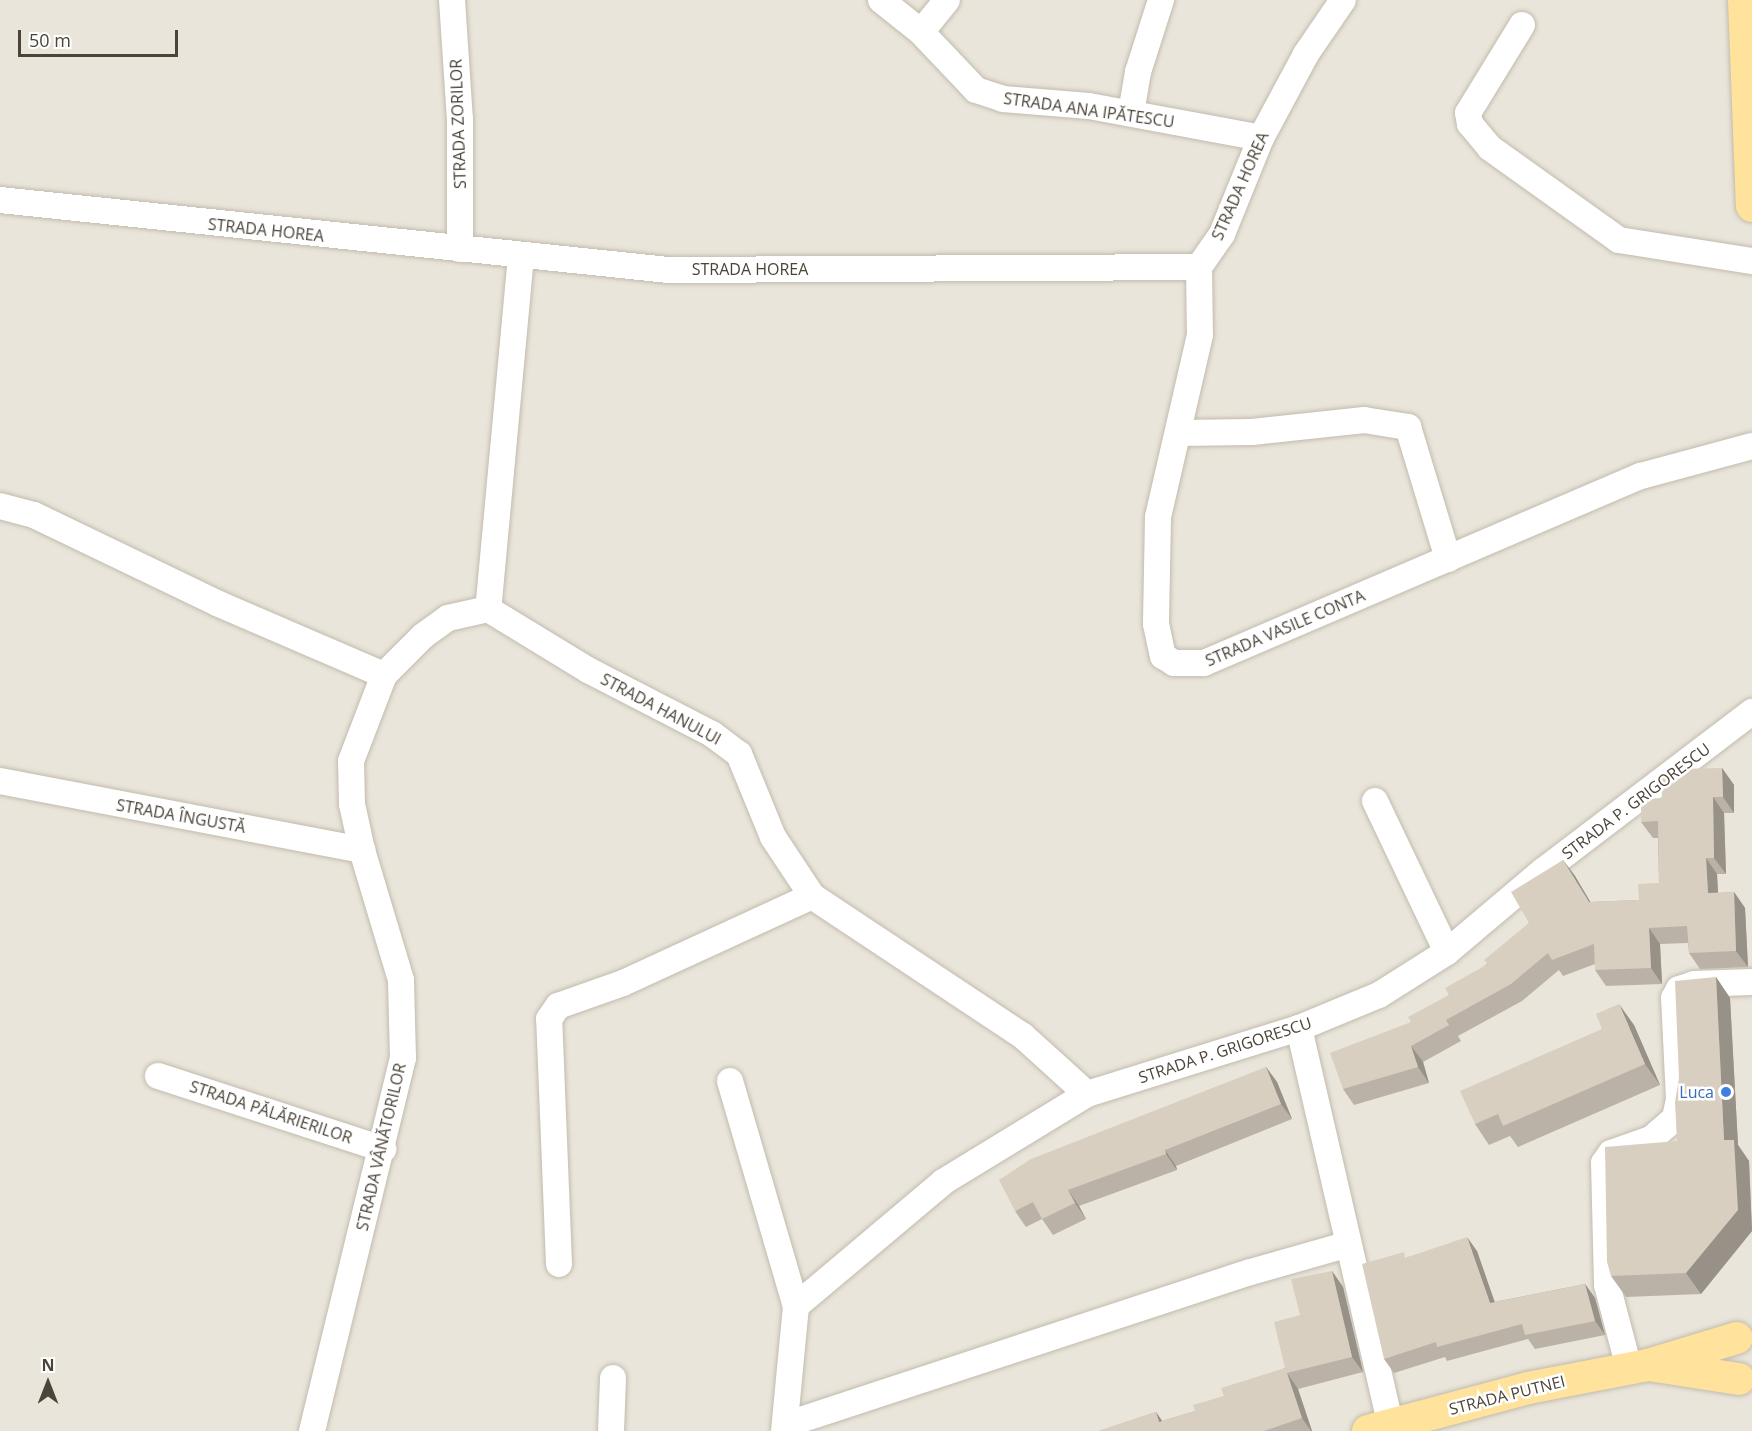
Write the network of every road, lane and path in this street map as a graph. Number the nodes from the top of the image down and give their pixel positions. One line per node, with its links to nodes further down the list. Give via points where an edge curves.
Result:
1 (452, 0): 13 (street, STRADA ZORILOR, via 460,118)
2 (881, 0): 8 (street, STRADA ANA IPĂTESCU)
3 (947, 0): 8 (street)
4 (1161, 0): 9 (street, via 1138,72)
5 (1343, 0): 10 (street, STRADA HOREA, via 1306,54)
6 (1744, 0): 12 (main road)
7 (1522, 25): 15 (street, via 1468,113 1470,124 1490,148 1619,240)
8 (921, 32): 9 (street, STRADA ANA IPĂTESCU, via 976,90 1003,99)
9 (1131, 113): 10 (street, STRADA ANA IPĂTESCU)
10 (1261, 138): 16 (street, STRADA HOREA, via 1222,234)
11 (0, 200): 13 (street, STRADA HOREA)
12 (1752, 206)
13 (460, 249): 14 (street, STRADA HOREA)
14 (521, 256): 16 (street, STRADA HOREA, via 668,270); 21 (street)
15 (1752, 261)
16 (1199, 267): 17 (street, STRADA VASILE CONTA, via 1200,335)
17 (1179, 433): 20 (street, via 1251,432 1364,420 1408,427); 20 (street, STRADA VASILE CONTA, via 1158,517 1156,624 1163,656 1174,663 1204,663)
18 (1752, 446): 20 (street, STRADA VASILE CONTA, via 1641,476)
19 (0, 506): 22 (street, via 34,515 219,604)
20 (1448, 560)
21 (488, 609): 22 (street, STRADA VÂNĂTORILOR, via 448,618 423,636); 27 (street, STRADA HANULUI, via 588,670 712,734 739,754 773,837)
22 (384, 675): 26 (street, STRADA VÂNĂTORILOR, via 351,760 352,804)
23 (1752, 712): 28 (street, STRADA P. GRIGORESCU, via 1543,871)
24 (0, 781): 26 (street, STRADA ÎNGUSTĂ)
25 (1375, 801): 28 (street)
26 (362, 850): 34 (street, STRADA VÂNĂTORILOR, via 401,980 403,1058)
27 (812, 896): 33 (street, STRADA HANULUI, via 1023,1035); 36 (street, via 623,983 558,1006 549,1019)
28 (1447, 952): 30 (street, STRADA P. GRIGORESCU, via 1379,995)
29 (1752, 982): 39 (street, via 1694,984 1679,989 1674,998 1679,1099 1676,1118 1651,1139 1611,1153 1604,1163 1607,1285)
30 (1299, 1028): 33 (street, STRADA P. GRIGORESCU); 35 (street)
31 (158, 1076): 34 (street, STRADA PĂLĂRIERILOR)
32 (730, 1081): 37 (street)
33 (1087, 1094): 37 (street, STRADA P. GRIGORESCU, via 943,1182)
34 (383, 1149): 44 (street, STRADA VÂNĂTORILOR)
35 (1346, 1245): 42 (street, via 1251,1272); 43 (street)
36 (559, 1264)
37 (796, 1306): 42 (street)
38 (1744, 1328): 39 (main road, STRADA PUTNEI); 41 (main road, via 1733,1352)
39 (1638, 1366): 41 (main road, STRADA PUTNEI); 43 (main road, STRADA PUTNEI, via 1528,1388)
40 (613, 1378): 45 (street)
41 (1746, 1387)
42 (785, 1428)
43 (1383, 1429)
44 (312, 1431)
45 (611, 1431)

